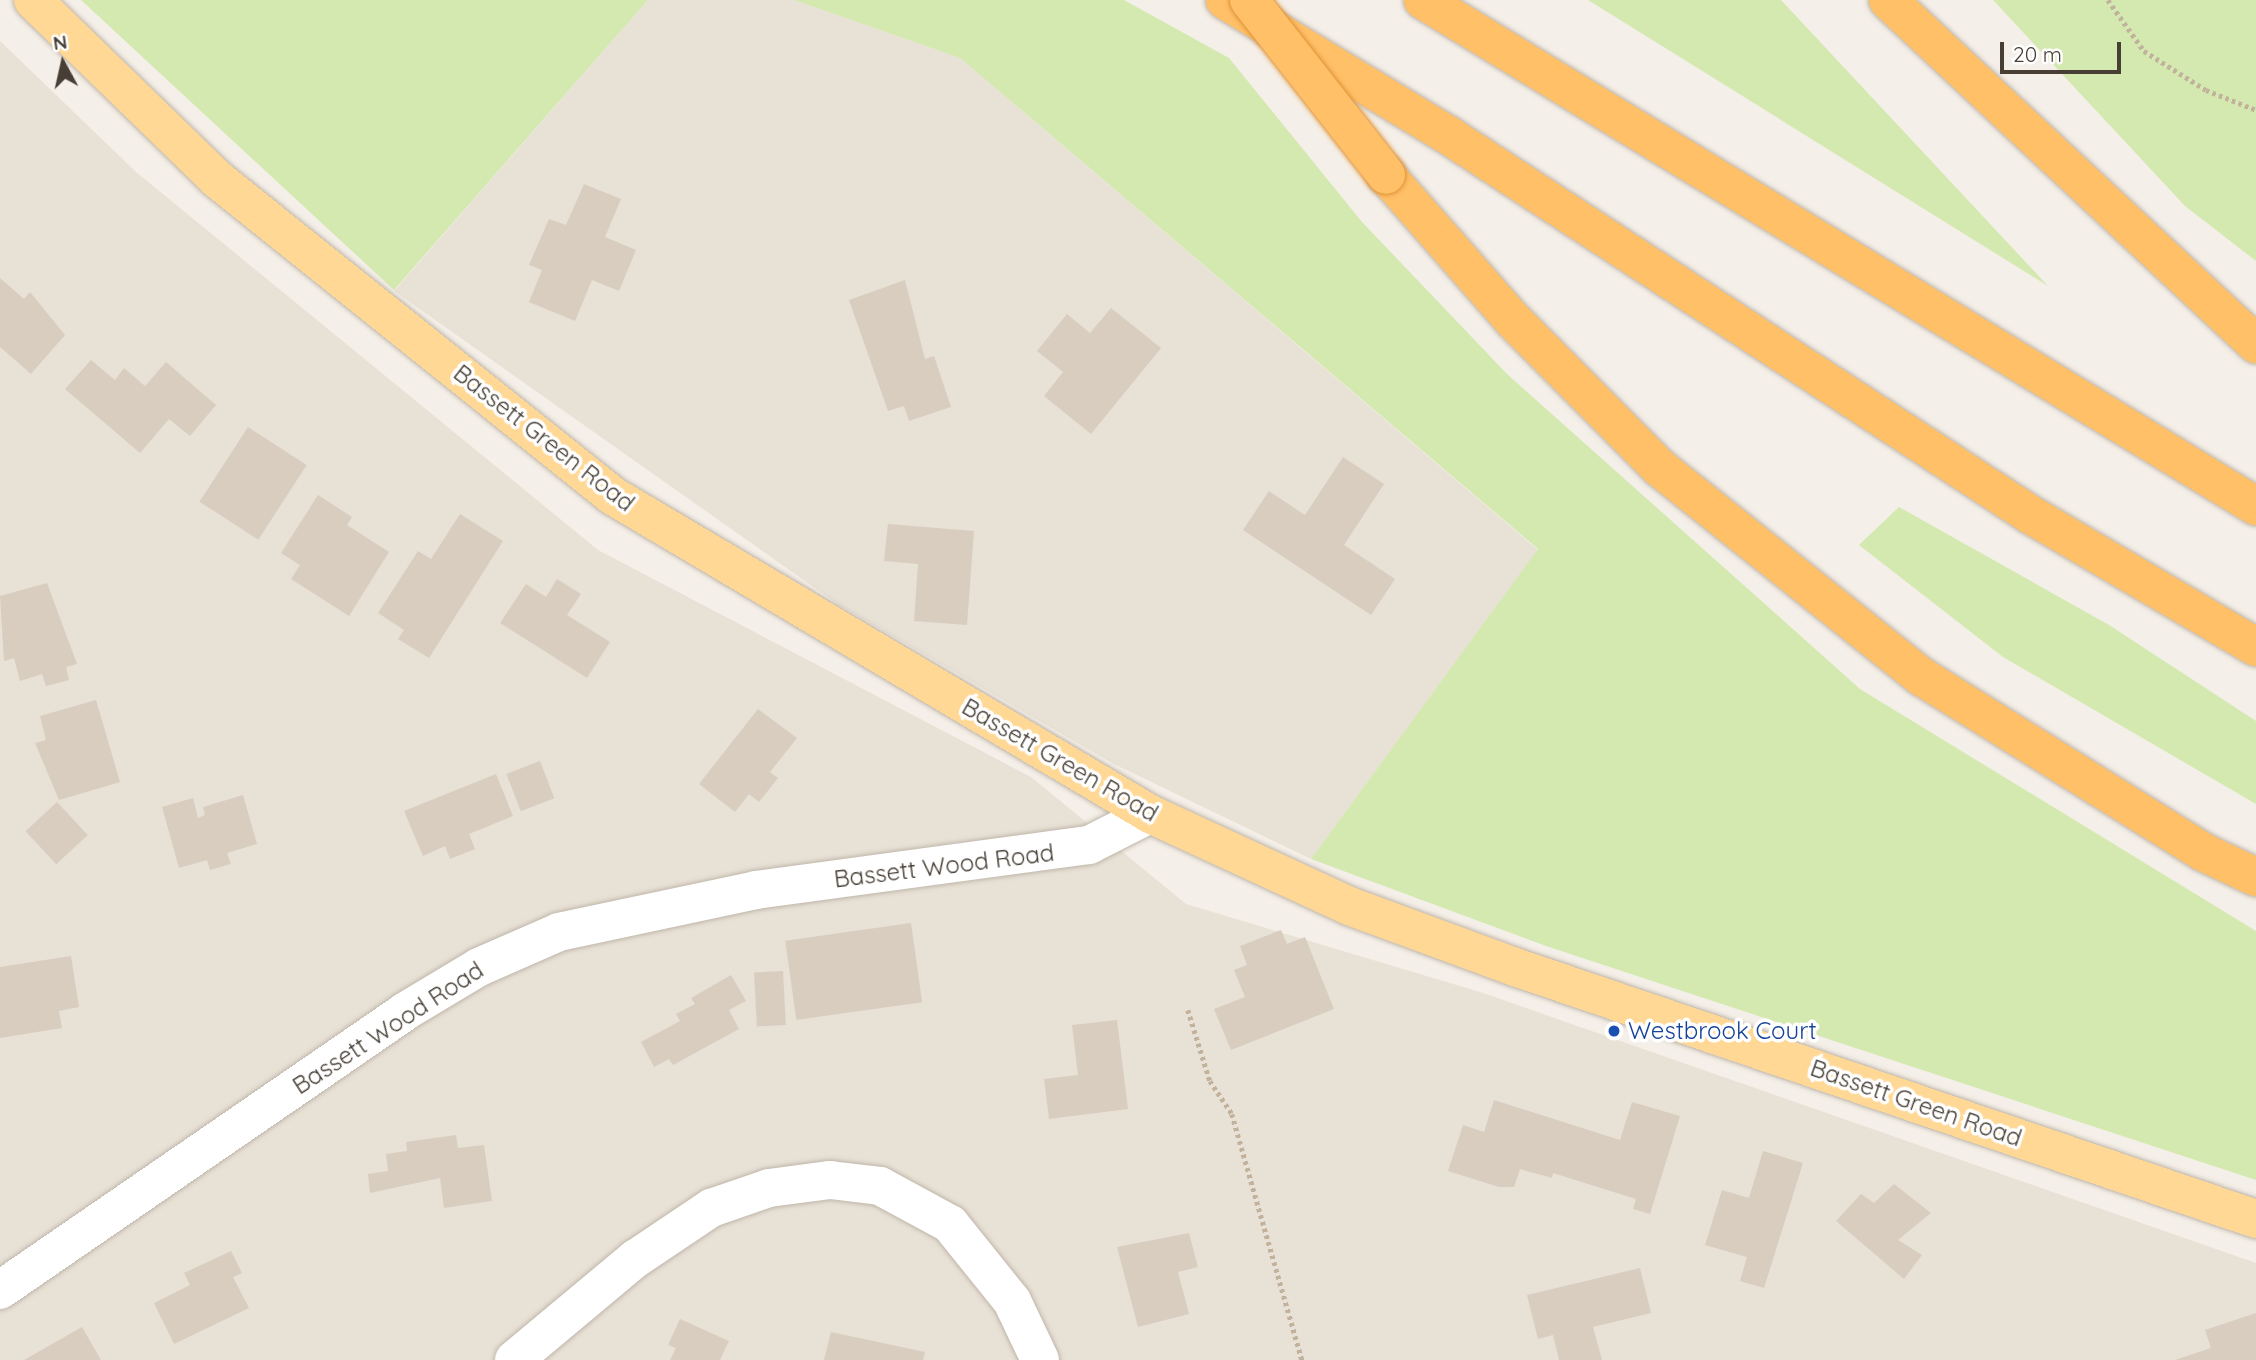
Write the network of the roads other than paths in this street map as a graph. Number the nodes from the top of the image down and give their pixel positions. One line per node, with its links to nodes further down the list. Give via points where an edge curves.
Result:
1 (33, 0): 9 (main road, Bassett Green Road, via 217,179 612,496)
2 (1225, 0): 8 (highway, via 1448,135 2031,516)
3 (1249, 0): 10 (highway, bridge, via 1386,176 1513,320 1660,468 1923,677 2203,852)
4 (1423, 0): 7 (highway)
5 (1888, 0): 6 (highway)
6 (2256, 344)
7 (2256, 506)
8 (2256, 647)
9 (1150, 814): 11 (main road, Bassett Green Road, via 1349,906); 12 (street, Bassett Wood Road, via 1111,839 1076,848 756,890 559,932 479,967 404,1012)
10 (2256, 877)
11 (2256, 1219)
12 (0, 1290)
13 (514, 1360): 14 (street, via 635,1259 710,1208 769,1188 830,1181 880,1186 950,1224 1012,1301)
14 (1040, 1360)

